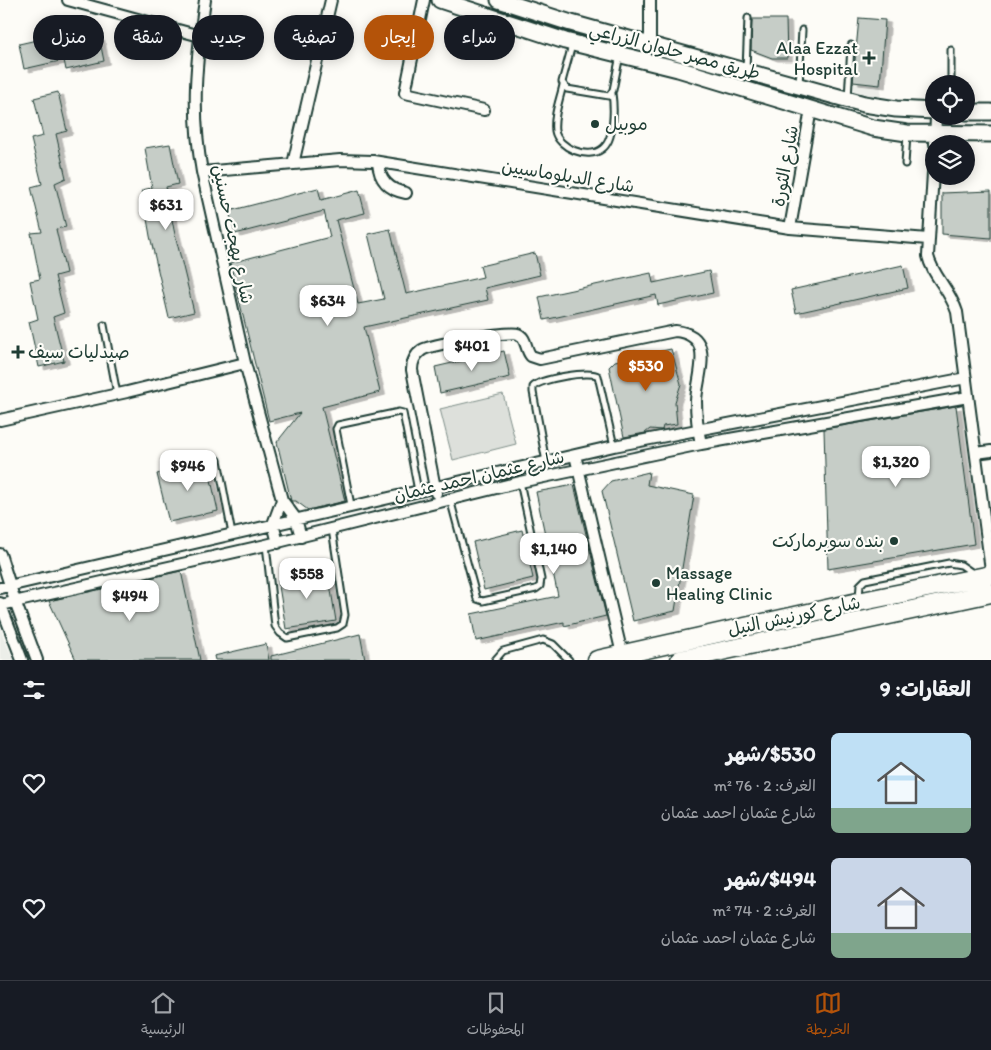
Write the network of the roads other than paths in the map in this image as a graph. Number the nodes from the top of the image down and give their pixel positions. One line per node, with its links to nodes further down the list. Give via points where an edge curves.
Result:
1 (68, 0): 12 (street)
2 (205, 0): 9 (street, شارع بهجت حسنين)
3 (331, 0): 35 (street)
4 (424, 0): 26 (street, via 405,93)
5 (440, 0): 8 (main road, طريق مصر حلوان الزراعي)
6 (499, 0): 14 (main road, طريق مصر حلوان الزراعي)
7 (650, 0): 14 (street)
8 (480, 13): 13 (main road, طريق مصر حلوان الزراعي)
9 (203, 15)
10 (748, 18): 19 (lane)
11 (802, 30): 22 (lane)
12 (192, 34)
13 (572, 43): 17 (main road, طريق مصر حلوان الزراعي); 21 (lane)
14 (650, 44): 19 (main road, طريق مصر حلوان الزراعي)
15 (851, 45): 24 (lane)
16 (951, 50): 20 (lane)
17 (620, 55): 23 (lane); 25 (main road, طريق مصر حلوان الزراعي)
18 (197, 60): 37 (street, شارع بهجت حسنين, via 195,116)
19 (746, 71): 22 (main road, طريق مصر حلوان الزراعي)
20 (951, 75)
21 (563, 85): 23 (lane, via 568,89 606,96); 23 (lane, via 555,123 558,139 569,148 589,152 597,152 608,143 613,117)
22 (799, 85): 24 (main road, طريق مصر حلوان الزراعي)
23 (612, 93)
24 (848, 99): 27 (main road, طريق مصر حلوان الزراعي, via 880,107)
25 (811, 109): 30 (main road, طريق مصر حلوان الزراعي, via 873,128); 40 (street, شارع الثورة)
26 (484, 110)
27 (925, 110)
28 (975, 112): 29 (main road)
29 (991, 112)
30 (907, 133): 33 (main road, طريق مصر حلوان الزراعي); 36 (lane)
31 (991, 134): 32 (main road, طريق مصر حلوان الزراعي)
32 (975, 135)
33 (925, 136)
34 (378, 162): 35 (street, شارع الدبلوماسيين, via 340,160); 39 (street, via 386,183); 40 (street, شارع الدبلوماسيين)
35 (294, 164): 37 (street, شارع الدبلوماسيين)
36 (905, 164)
37 (202, 172): 43 (street, شارع بهجت حسنين)
38 (932, 185): 41 (street)
39 (406, 193)
40 (790, 228): 41 (street, شارع الدبلوماسيين)
41 (928, 239): 44 (street, via 929,263 949,292 957,312)
42 (104, 324): 45 (lane)
43 (245, 363): 45 (street); 63 (street, شارع بهجت حسنين)
44 (966, 378): 46 (street); 47 (street, شارع عثمان احمد عثمان)
45 (117, 394): 48 (street)
46 (968, 397): 49 (street, شارع عثمان احمد عثمان); 54 (street)
47 (827, 404): 49 (street); 50 (street, شارع عثمان احمد عثمان)
48 (0, 420)
49 (830, 421): 51 (street, شارع عثمان احمد عثمان)
50 (698, 429): 51 (street); 52 (street, شارع عثمان احمد عثمان); 60 (street, via 696,396 702,356 696,341 683,332 540,359 531,356 524,338 512,332 427,347 414,359 412,370)
51 (701, 444): 58 (street, شارع عثمان احمد عثمان)
52 (614, 446): 55 (street, شارع عثمان احمد عثمان); 57 (lane, via 598,376 589,373 539,381 533,392)
53 (991, 451): 54 (street)
54 (976, 453): 74 (street)
55 (575, 455): 57 (street, شارع عثمان احمد عثمان); 58 (street)
56 (218, 460): 69 (lane)
57 (546, 462): 60 (street, شارع عثمان احمد عثمان)
58 (579, 470): 59 (street, شارع عثمان احمد عثمان); 79 (street)
59 (520, 482): 62 (street, شارع عثمان احمد عثمان); 62 (lane, via 542,581 534,590 484,601 477,599)
60 (435, 488): 61 (street, شارع عثمان احمد عثمان); 64 (street)
61 (418, 491): 65 (street, شارع عثمان احمد عثمان); 65 (lane, via 403,413 340,424 336,429)
62 (450, 499): 64 (street, شارع عثمان احمد عثمان)
63 (282, 500): 66 (street, شارع بهجت حسنين); 67 (street)
64 (438, 502): 68 (street, شارع عثمان احمد عثمان)
65 (351, 505): 66 (street, شارع عثمان احمد عثمان)
66 (296, 519): 67 (street, شارع عثمان احمد عثمان); 70 (street)
67 (273, 524): 69 (street, شارع عثمان احمد عثمان); 71 (street)
68 (332, 529): 70 (street, شارع عثمان احمد عثمان); 72 (lane, via 345,615 343,624 337,628 287,638 280,633 275,626)
69 (232, 534): 75 (street, شارع عثمان احمد عثمان)
70 (301, 537): 71 (street, شارع عثمان احمد عثمان)
71 (278, 543): 72 (street, شارع عثمان احمد عثمان)
72 (266, 546): 77 (street, شارع عثمان احمد عثمان)
73 (0, 554): 75 (street)
74 (987, 574): 79 (highway, شارع كورنيش النيل)
75 (5, 586): 77 (street)
76 (991, 593): 85 (highway, شارع كورنيش النيل)
77 (15, 601): 78 (street, شارع عثمان احمد عثمان); 81 (street)
78 (0, 604): 80 (street)
79 (622, 654): 84 (highway, شارع كورنيش النيل)
80 (22, 660)
81 (37, 660)
82 (495, 660): 83 (lane, via 503,651 543,640 553,644)
83 (569, 660)
84 (597, 660)
85 (680, 660)

